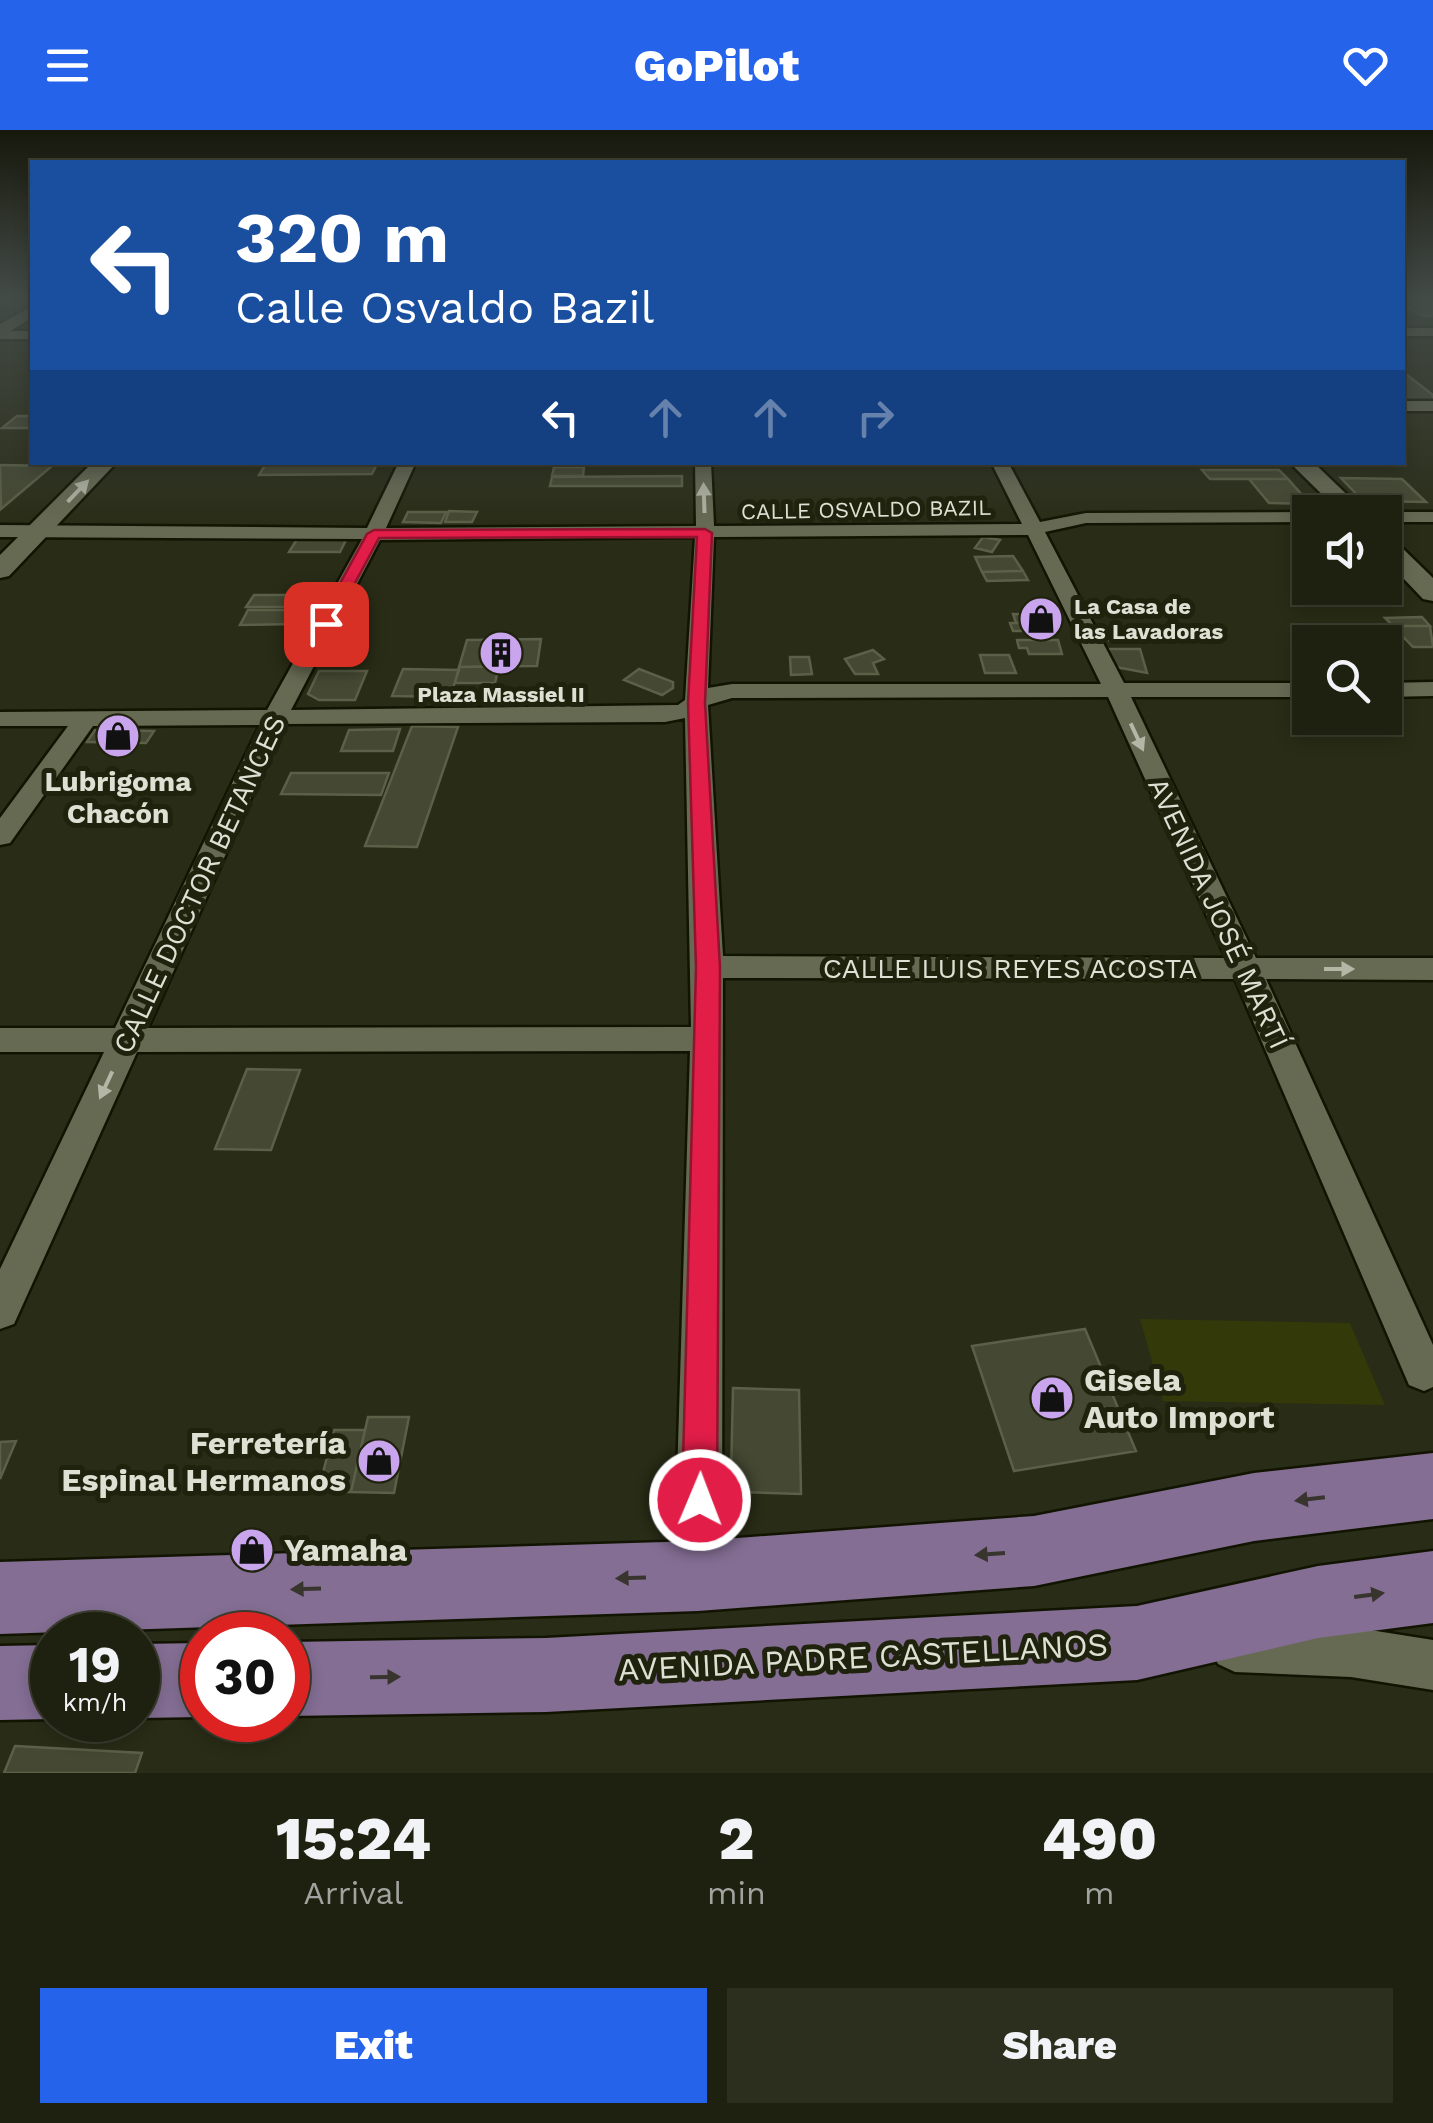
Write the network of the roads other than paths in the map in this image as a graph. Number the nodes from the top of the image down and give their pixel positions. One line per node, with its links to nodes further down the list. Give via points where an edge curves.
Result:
1 (1405, 406): 2 (street)
2 (1433, 406)
3 (103, 465): 13 (main road, one-way to 3)
4 (407, 465): 16 (street, CALLE DOCTOR BETANCES)
5 (702, 465): 15 (street, one-way to 5)
6 (1002, 465): 12 (street, AVENIDA JOSÉ MARTÍ)
7 (1303, 465): 8 (main road)
8 (1334, 495)
9 (1402, 517): 10 (street)
10 (1433, 517)
11 (1292, 518): 12 (street, CALLE OSVALDO BAZIL, via 1086,518)
12 (1036, 529): 15 (street, CALLE OSVALDO BAZIL); 23 (street, AVENIDA JOSÉ MARTÍ)
13 (39, 531): 14 (street, CALLE OSVALDO BAZIL); 16 (street, CALLE OSVALDO BAZIL); 18 (main road)
14 (0, 532)
15 (705, 533): 16 (street, CALLE OSVALDO BAZIL); 24 (street)
16 (374, 534): 25 (street, CALLE DOCTOR BETANCES)
17 (1402, 562): 19 (main road)
18 (0, 570)
19 (1433, 593)
20 (1433, 689): 22 (street)
21 (1292, 690): 23 (street)
22 (1402, 690)
23 (1116, 692): 24 (street, via 732,691); 31 (street, AVENIDA JOSÉ MARTÍ, one-way to 31)
24 (696, 703): 25 (street, via 666,715); 29 (street)
25 (277, 714): 26 (street); 32 (street, CALLE DOCTOR BETANCES)
26 (86, 718): 27 (street); 28 (street)
27 (0, 719)
28 (0, 837)
29 (708, 967): 31 (street, CALLE LUIS REYES ACOSTA); 33 (street)
30 (1433, 968): 31 (street, CALLE LUIS REYES ACOSTA, one-way to 30)
31 (1246, 969): 36 (street, AVENIDA JOSÉ MARTÍ)
32 (128, 1038): 33 (street); 34 (street); 35 (street, CALLE DOCTOR BETANCES, one-way to 35)
33 (706, 1038): 38 (street)
34 (0, 1040)
35 (0, 1311)
36 (1424, 1370)
37 (1420, 1487): 38 (main road, one-way to 38, via 1254,1507 1034,1551)
38 (698, 1576): 40 (main road, one-way to 40)
39 (1433, 1587): 41 (main road, AVENIDA PADRE CASTELLANOS, one-way to 39, via 1318,1602)
40 (0, 1598)
41 (1137, 1642): 42 (street, via 1351,1652); 43 (main road, AVENIDA PADRE CASTELLANOS, one-way to 41, via 546,1674)
42 (1433, 1665)
43 (310, 1678)
44 (30, 1682): 45 (main road)
45 (0, 1683)

